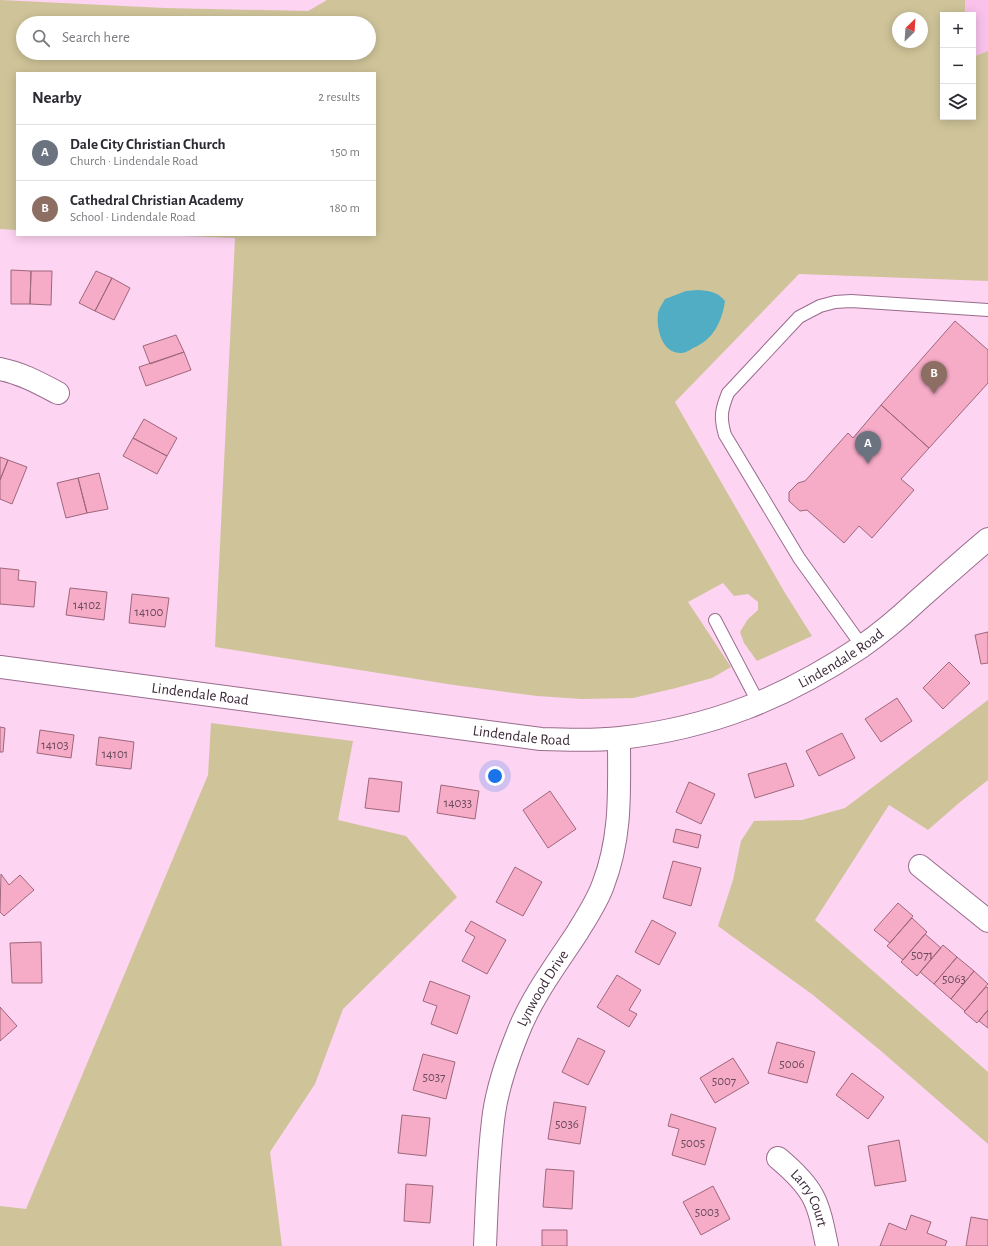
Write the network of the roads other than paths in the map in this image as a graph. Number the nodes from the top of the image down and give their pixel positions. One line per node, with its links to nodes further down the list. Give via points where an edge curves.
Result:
1 (988, 310): 6 (lane, via 851,301 820,306 799,317 728,393 722,406 721,421 725,435 799,558)
2 (0, 369): 3 (street, via 32,379)
3 (58, 393)
4 (988, 539): 6 (street, Lindendale Road)
5 (715, 620): 8 (lane)
6 (862, 646): 8 (street, Lindendale Road, via 806,681)
7 (0, 667): 9 (street, Lindendale Road, via 541,740)
8 (759, 704): 9 (street, Lindendale Road, via 671,731)
9 (619, 738): 13 (street, Lynwood Drive, via 618,820 613,854 603,886 536,996 503,1073 494,1112)
10 (920, 866): 11 (street)
11 (988, 921)
12 (778, 1158): 14 (street, Larry Court, via 810,1189 820,1213)
13 (485, 1246)
14 (827, 1246)

